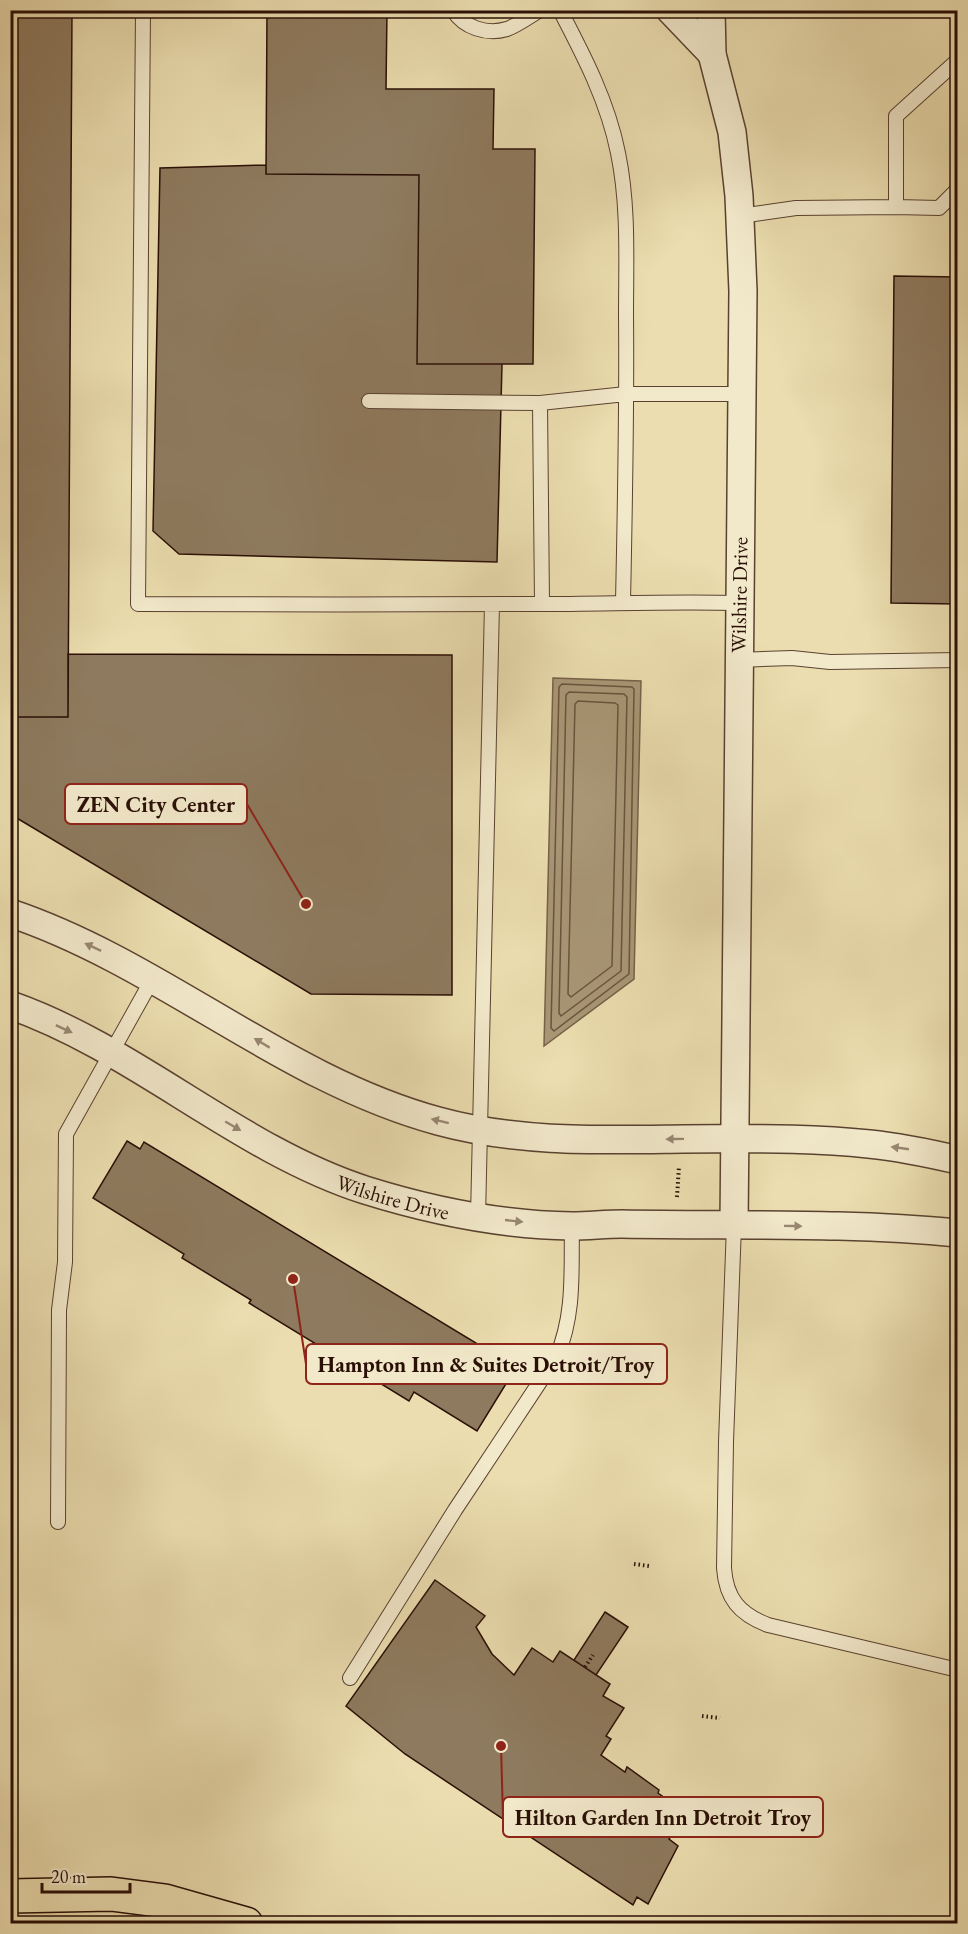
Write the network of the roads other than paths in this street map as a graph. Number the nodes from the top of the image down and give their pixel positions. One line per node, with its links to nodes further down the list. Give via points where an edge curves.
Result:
1 (143, 10): 18 (lane, via 138,604)
2 (453, 10): 3 (lane, via 458,18 478,30 506,29)
3 (540, 10)
4 (560, 10): 12 (lane, via 604,104 618,153 626,218)
5 (669, 10): 7 (street, Wilshire Drive)
6 (711, 10): 7 (street, Wilshire Drive)
7 (712, 54): 11 (street, Wilshire Drive, via 732,132)
8 (957, 60): 10 (lane, via 896,116)
9 (957, 189): 10 (lane, via 939,208)
10 (896, 207): 11 (lane, via 796,208)
11 (740, 216): 13 (street, Wilshire Drive)
12 (627, 393): 13 (lane); 15 (lane); 16 (lane)
13 (742, 394): 17 (street, Wilshire Drive)
14 (369, 400): 15 (lane)
15 (540, 403): 19 (lane)
16 (623, 602): 17 (lane); 19 (lane)
17 (739, 603): 20 (street, Wilshire Drive)
18 (492, 604): 19 (lane); 26 (lane)
19 (542, 604)
20 (738, 660): 21 (lane); 27 (street, Wilshire Drive)
21 (957, 660)
22 (10, 913): 23 (street, one-way to 22, via 94,947)
23 (153, 978): 25 (lane); 26 (street, one-way to 23, via 440,1122 347,1089 311,1072)
24 (10, 1005): 25 (street, Wilshire Drive, one-way to 25)
25 (111, 1054): 29 (street, Wilshire Drive, one-way to 29, via 261,1143 313,1169 364,1190); 33 (lane, via 66,1134 64,1262 59,1310)
26 (479, 1130): 27 (street, one-way to 26, via 611,1141); 29 (lane)
27 (734, 1139): 28 (street, one-way to 27, via 867,1144); 30 (street, Wilshire Drive)
28 (957, 1160)
29 (478, 1217): 31 (street, Wilshire Drive, one-way to 31)
30 (734, 1225): 31 (street, Wilshire Drive); 32 (street, one-way to 32, via 913,1228); 34 (lane, via 724,1568 730,1594 745,1613 768,1624)
31 (572, 1226): 35 (lane, via 570,1316 557,1356)
32 (957, 1233)
33 (58, 1522)
34 (957, 1670)
35 (350, 1678)
36 (10, 1896): 37 (highway, via 111,1894 165,1901)
37 (246, 1923)

